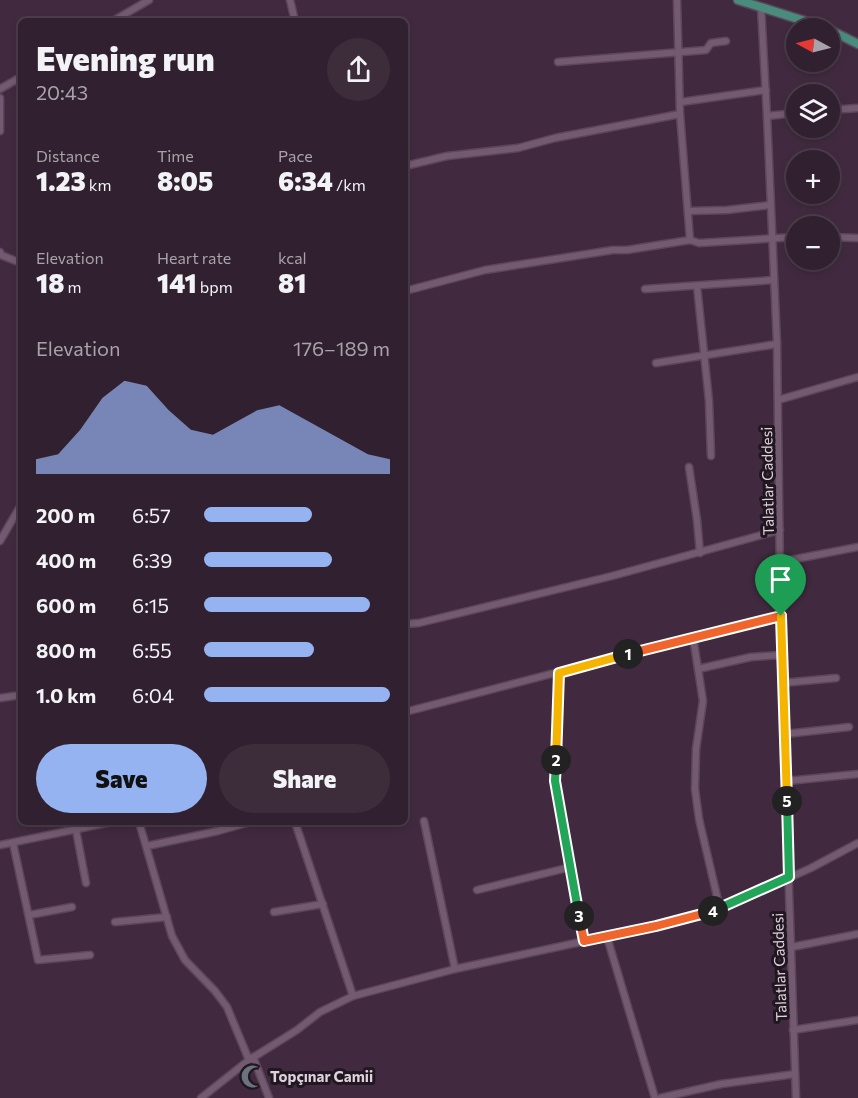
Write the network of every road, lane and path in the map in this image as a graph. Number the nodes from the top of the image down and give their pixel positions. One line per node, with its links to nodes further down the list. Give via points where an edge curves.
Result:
1 (150, 0): 6 (street)
2 (290, 0): 7 (street)
3 (677, 0): 12 (street)
4 (738, 0): 5 (main road)
5 (763, 5): 8 (main road); 16 (street, Talatlar Caddesi)
6 (118, 18)
7 (294, 18)
8 (798, 18)
9 (840, 35): 11 (main road)
10 (726, 41): 12 (street, via 711,43 706,50)
11 (858, 44)
12 (679, 53): 13 (street); 18 (street)
13 (558, 62)
14 (18, 79): 15 (street)
15 (0, 89)
16 (766, 90): 18 (street); 23 (street, Talatlar Caddesi)
17 (0, 98): 24 (street)
18 (681, 102): 21 (street)
19 (858, 108): 20 (street)
20 (840, 109)
21 (681, 114): 25 (street, via 518,148 447,156); 27 (street)
22 (786, 114): 23 (street)
23 (768, 116): 26 (street, Talatlar Caddesi)
24 (0, 131)
25 (408, 165)
26 (770, 205): 27 (street); 30 (street, Talatlar Caddesi)
27 (688, 211): 32 (street)
28 (786, 237): 30 (street)
29 (840, 237): 31 (street)
30 (771, 238): 32 (street, via 699,243); 35 (street, Talatlar Caddesi)
31 (858, 238)
32 (690, 240): 38 (street, via 485,270)
33 (0, 252): 34 (street)
34 (18, 262)
35 (774, 280): 36 (street); 39 (street, Talatlar Caddesi)
36 (697, 286): 37 (street); 40 (street)
37 (645, 289)
38 (408, 290)
39 (777, 344): 40 (street); 43 (street, Talatlar Caddesi)
40 (705, 355): 41 (street); 44 (street)
41 (656, 363)
42 (858, 378): 43 (street)
43 (778, 400): 47 (street, Talatlar Caddesi)
44 (711, 456)
45 (689, 467): 50 (street)
46 (18, 510): 48 (street)
47 (780, 530): 50 (street); 51 (street, Talatlar Caddesi)
48 (0, 540)
49 (858, 547): 51 (street)
50 (700, 553): 53 (street)
51 (780, 562): 52 (street, Talatlar Caddesi)
52 (781, 616): 54 (street); 55 (street, Talatlar Caddesi)
53 (408, 624)
54 (693, 636): 56 (street); 57 (street)
55 (781, 655): 56 (street, via 751,657); 59 (street, Talatlar Caddesi)
56 (698, 669): 83 (street, via 703,701 695,789)
57 (559, 673): 62 (street); 77 (street, via 555,781)
58 (836, 678): 59 (street)
59 (782, 682): 64 (street, Talatlar Caddesi)
60 (18, 695): 61 (street)
61 (0, 698)
62 (408, 711)
63 (849, 727): 64 (street)
64 (784, 734): 66 (street, Talatlar Caddesi)
65 (858, 774): 66 (street)
66 (787, 781): 78 (street, Talatlar Caddesi)
67 (424, 821): 93 (street)
68 (98, 825): 72 (street)
69 (140, 825): 76 (street)
70 (239, 825): 76 (street)
71 (296, 825): 81 (street)
72 (76, 830): 73 (street); 79 (street)
73 (13, 843): 75 (street); 85 (street)
74 (858, 843): 78 (street)
75 (0, 846)
76 (147, 846): 86 (street)
77 (571, 867): 80 (street); 90 (street)
78 (789, 877): 83 (street); 91 (street, Talatlar Caddesi)
79 (86, 883)
80 (477, 890)
81 (323, 904): 84 (street); 94 (street)
82 (72, 907): 85 (street)
83 (720, 909): 89 (street)
84 (274, 912)
85 (29, 915): 92 (street, via 38,960)
86 (167, 917): 87 (street); 97 (street, via 185,960 227,1007)
87 (115, 922)
88 (858, 934): 91 (street)
89 (607, 937): 90 (street); 101 (street)
90 (584, 941): 93 (street)
91 (792, 947): 96 (street, Talatlar Caddesi)
92 (90, 955)
93 (455, 969): 94 (street)
94 (353, 996): 97 (street, via 320,1012)
95 (858, 1020): 96 (street)
96 (793, 1030): 98 (street, Talatlar Caddesi)
97 (251, 1058): 99 (street); 100 (street)
98 (795, 1074): 102 (street, via 721,1084); 103 (street, Talatlar Caddesi)
99 (201, 1098)
100 (269, 1098)
101 (655, 1098)
102 (660, 1098)
103 (796, 1098)

